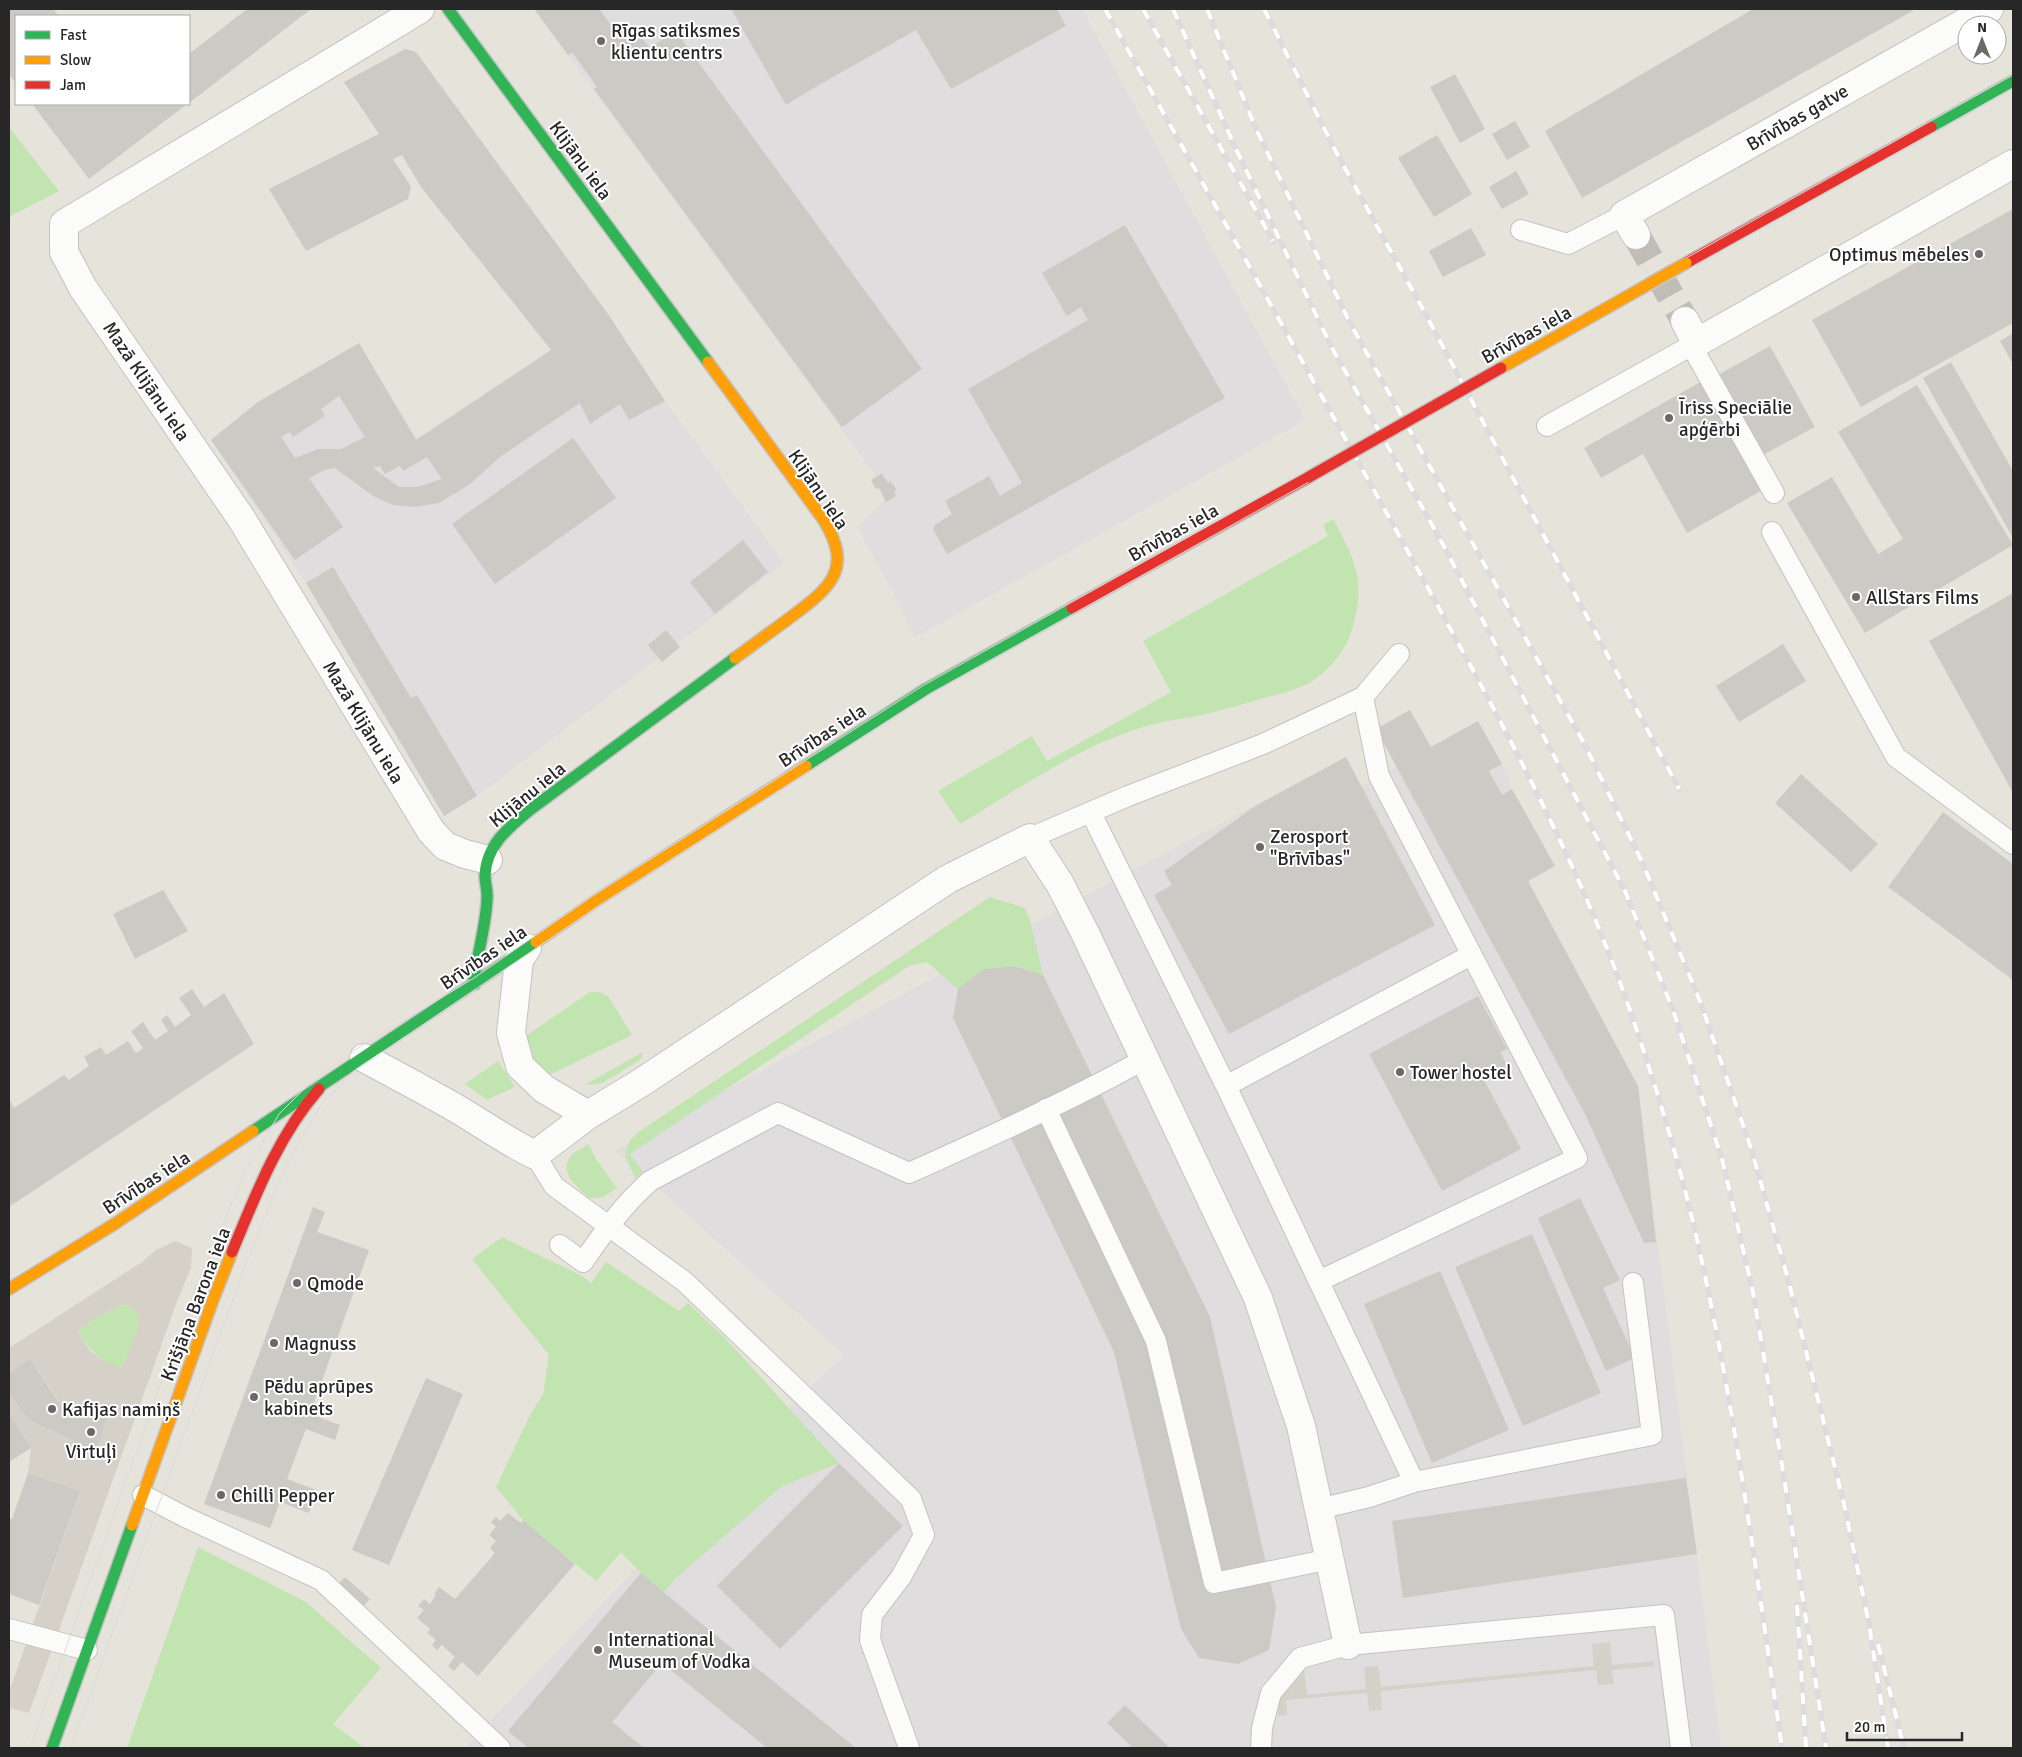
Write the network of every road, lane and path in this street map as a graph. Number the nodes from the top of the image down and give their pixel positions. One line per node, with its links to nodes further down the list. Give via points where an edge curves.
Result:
1 (420, 9): 17 (street, Mazā Klijānu iela, via 64,224 64,252 83,288 241,518 431,832 445,846)
2 (448, 9): 17 (main road, Klijānu iela, via 827,525 837,548 837,567 830,585 811,602 532,809 501,834)
3 (1989, 9): 6 (street, Brīvības gatve)
4 (2013, 81): 18 (main road, Brīvības iela, bridge, via 926,689)
5 (2013, 164): 8 (street)
6 (1630, 225): 7 (lane, via 1568,244)
7 (1521, 230)
8 (1691, 336): 9 (lane); 10 (lane)
9 (1547, 426)
10 (1774, 493)
11 (1772, 532): 16 (lane, via 1896,757)
12 (1399, 654): 13 (lane)
13 (1363, 697): 14 (lane, via 1263,744); 19 (lane, via 1379,776)
14 (1091, 813): 15 (lane); 24 (lane)
15 (1030, 838): 22 (street, via 1060,884); 26 (street, via 948,879)
16 (2013, 844)
17 (488, 860): 20 (main road, Klijānu iela, via 485,875 488,900)
18 (527, 948): 20 (main road, Brīvības iela); 26 (street, via 519,960 511,1033 520,1066 544,1089)
19 (1471, 955): 24 (lane); 30 (lane, via 1577,1158)
20 (475, 984): 21 (main road, Brīvības iela)
21 (364, 1058): 23 (main road, Brīvības iela); 27 (street)
22 (1145, 1059): 25 (lane); 35 (street, via 1258,1298 1301,1426)
23 (325, 1082): 32 (main road, Brīvības iela, via 116,1223); 34 (main road, Krišjāņa Barona iela, via 304,1105 263,1177 213,1300)
24 (1226, 1086): 30 (lane)
25 (1046, 1109): 28 (lane, via 909,1173 778,1113 650,1181); 36 (lane, via 1156,1342 1214,1583)
26 (588, 1115): 27 (street)
27 (535, 1155): 28 (lane, via 554,1186)
28 (608, 1225): 29 (lane, via 583,1262); 42 (lane, via 684,1282 911,1499 924,1535 901,1577 872,1615 870,1640)
29 (560, 1245)
30 (1319, 1282): 33 (lane)
31 (1633, 1283): 33 (lane, via 1652,1435)
32 (9, 1289)
33 (1414, 1482): 35 (lane)
34 (143, 1495): 39 (main road, Krišjāņa Barona iela); 41 (lane, via 321,1580)
35 (1319, 1509): 36 (street)
36 (1330, 1559): 38 (street)
37 (9, 1629): 39 (lane)
38 (1348, 1645): 43 (lane, via 1300,1658 1271,1693 1262,1728); 44 (lane, via 1664,1615)
39 (87, 1650): 40 (main road, Krišjāņa Barona iela)
40 (52, 1748)
41 (500, 1748)
42 (909, 1748)
43 (1261, 1748)
44 (1681, 1748)

